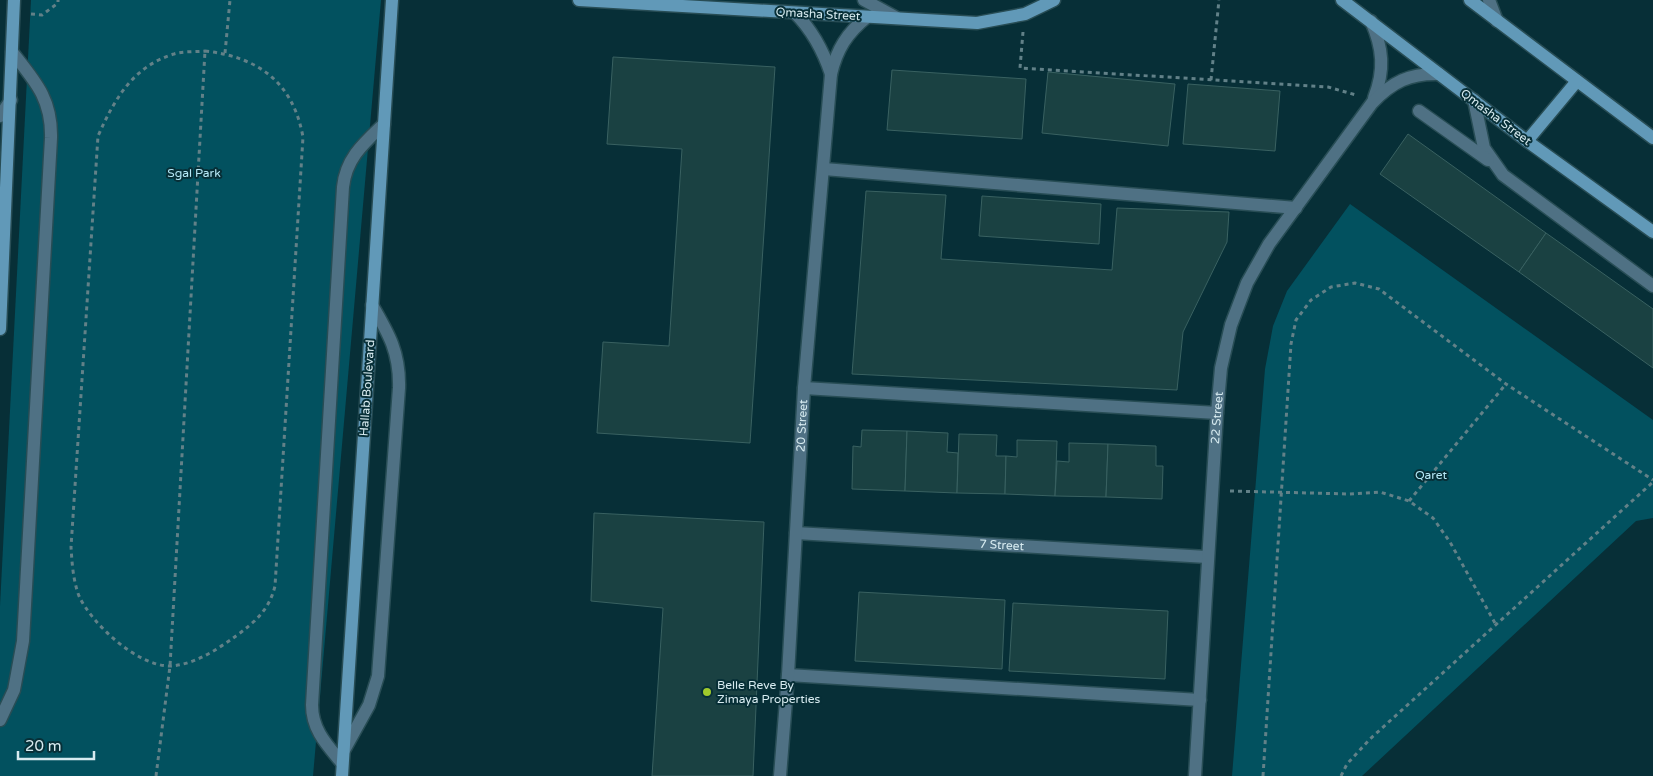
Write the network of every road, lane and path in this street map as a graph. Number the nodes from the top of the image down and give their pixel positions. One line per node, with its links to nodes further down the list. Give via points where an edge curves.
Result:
1 (14, 0): 18 (street)
2 (230, 0): 19 (path)
3 (392, 0): 29 (street, Hallab Boulevard)
4 (578, 0): 11 (street, Qmasha Street)
5 (864, 0): 14 (street)
6 (1054, 0): 12 (street, Qmasha Street)
7 (1219, 0): 22 (path)
8 (1342, 0): 15 (street, Qmasha Street)
9 (1470, 0): 16 (street)
10 (1489, 0): 16 (street)
11 (795, 13): 13 (street, Qmasha Street); 20 (street, 20 Street, via 817,41)
12 (1024, 14): 14 (street, Qmasha Street, via 977,23); 22 (path, via 1020,68)
13 (867, 17): 14 (street, Qmasha Street); 20 (street, 20 Street, via 842,42)
14 (897, 18)
15 (1371, 21): 21 (street, Qmasha Street); 26 (street, 22 Street, via 1379,41 1382,62 1380,83)
16 (1497, 21): 23 (street)
17 (205, 51): 19 (path); 49 (path); 49 (path, via 175,54 135,75 122,90 98,136 71,546 79,595 92,617 121,646 148,660)
18 (12, 52): 24 (street); 52 (street, via 42,92 51,122 51,138 23,641 14,690)
19 (225, 53): 49 (path, via 251,62 274,77 299,114 303,137 275,586 271,603 251,624 197,659)
20 (830, 74): 33 (street, 20 Street)
21 (1439, 74): 25 (street, Qmasha Street); 26 (street, 22 Street, via 1401,79)
22 (1211, 80): 26 (path, via 1328,88 1350,92)
23 (1577, 81): 30 (street); 31 (street)
24 (11, 100): 28 (street); 38 (street)
25 (1474, 100): 31 (street, Qmasha Street); 32 (street, via 1479,132)
26 (1372, 103): 34 (street, 22 Street)
27 (1419, 111): 32 (street)
28 (0, 116)
29 (384, 124): 37 (street, Hallab Boulevard); 53 (street, via 354,153 344,175 343,187 312,715 318,733)
30 (1653, 138)
31 (1528, 142): 35 (street, Qmasha Street)
32 (1492, 163): 36 (street, via 1510,181)
33 (824, 169): 34 (street); 40 (street, 20 Street)
34 (1296, 208): 41 (street, 22 Street, via 1269,244 1244,291 1231,325 1221,368)
35 (1653, 232)
36 (1653, 286)
37 (372, 305): 53 (street, Hallab Boulevard); 53 (street, via 396,349 400,368 399,388 378,676 369,705)
38 (0, 329)
39 (1506, 384): 42 (path); 44 (path, via 1379,289 1355,283 1331,287 1311,300 1296,320 1291,344); 45 (path)
40 (804, 388): 41 (street); 46 (street, 20 Street)
41 (1217, 413): 43 (street, 22 Street)
42 (1653, 481): 48 (path)
43 (1213, 491): 44 (path); 47 (street, 22 Street)
44 (1280, 492): 45 (path, via 1380,492); 58 (path)
45 (1409, 501): 48 (path, via 1433,518)
46 (796, 533): 47 (street, 7 Street); 50 (street, 20 Street)
47 (1207, 557): 51 (street, 22 Street)
48 (1496, 625): 59 (path, via 1370,738 1347,764)
49 (170, 666): 54 (path)
50 (788, 675): 51 (street); 56 (street, 20 Street)
51 (1200, 700): 57 (street, 22 Street)
52 (0, 720)
53 (343, 757): 55 (street, Hallab Boulevard)
54 (156, 776)
55 (342, 776)
56 (780, 776)
57 (1195, 776)
58 (1263, 776)
59 (1341, 776)

